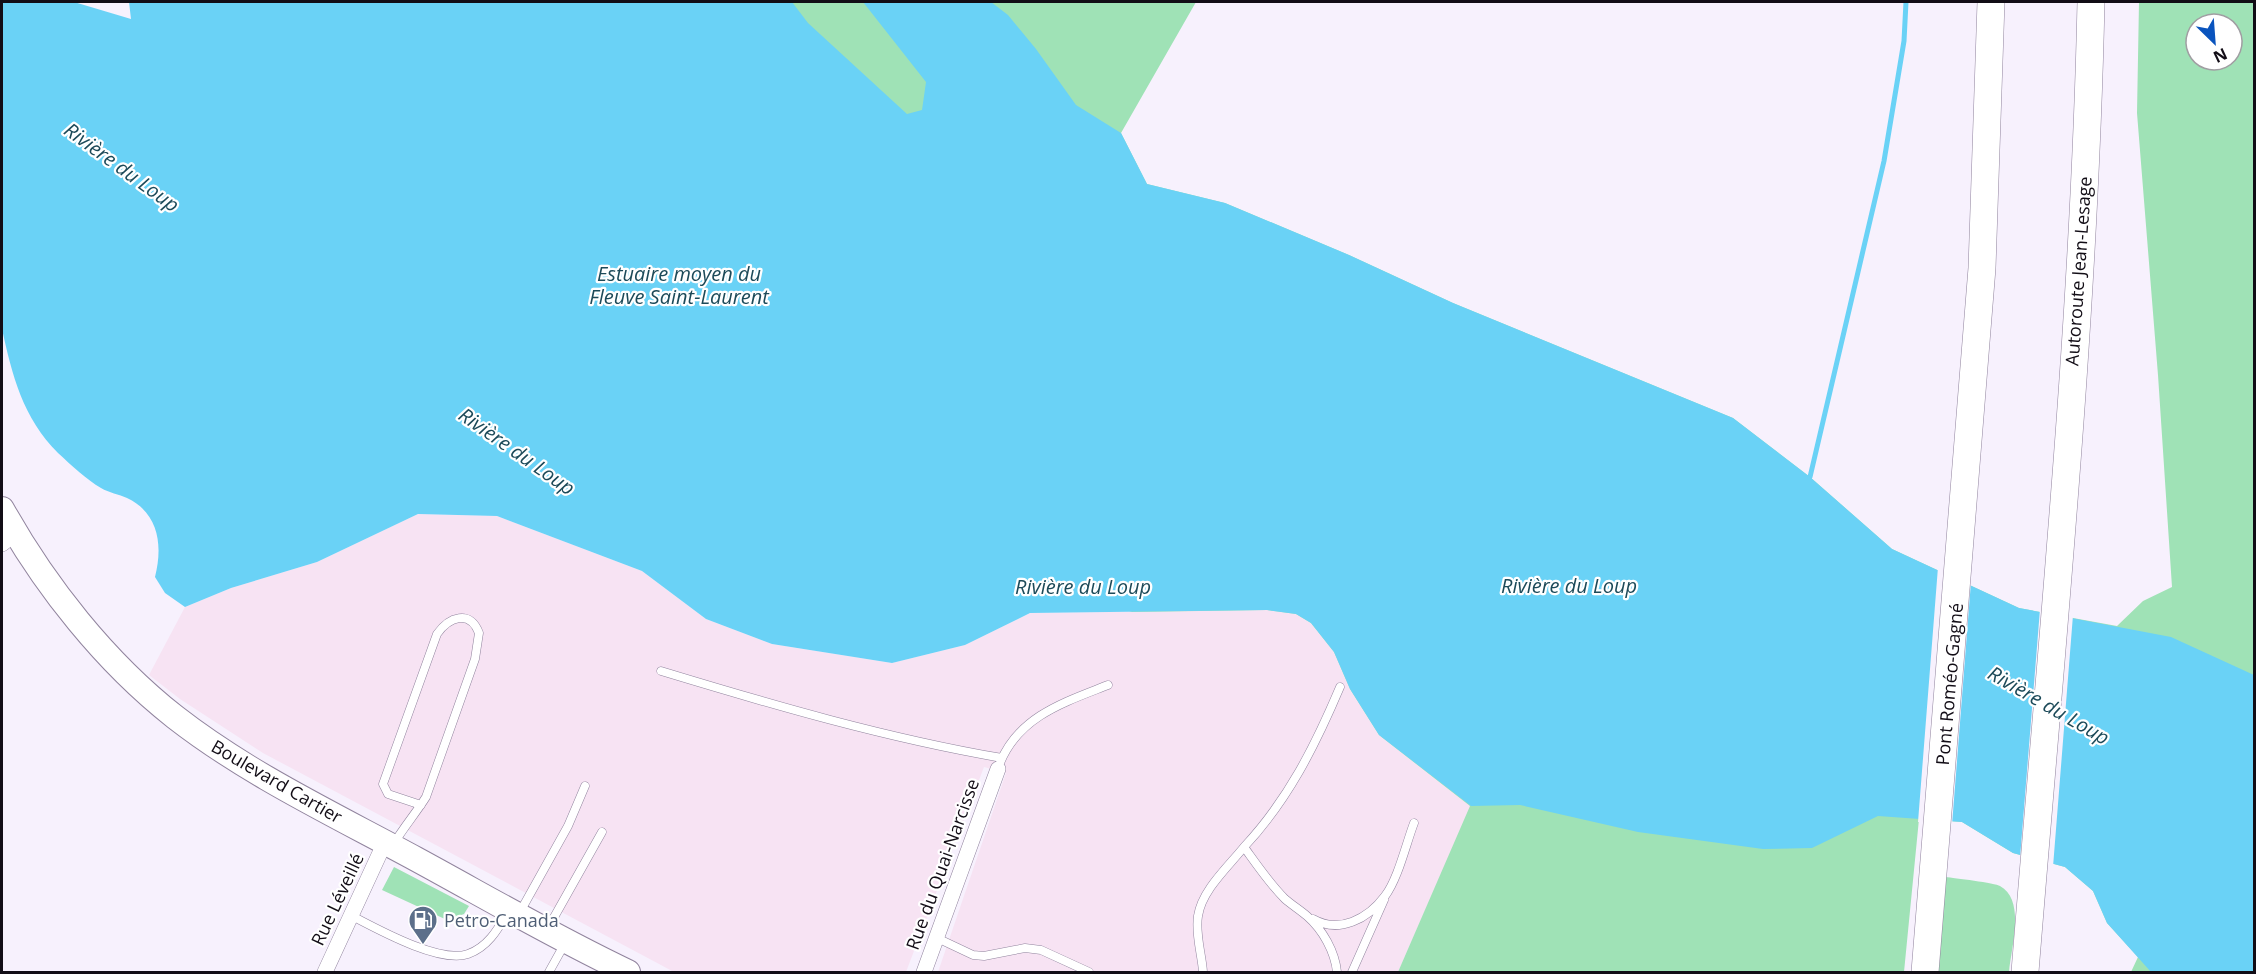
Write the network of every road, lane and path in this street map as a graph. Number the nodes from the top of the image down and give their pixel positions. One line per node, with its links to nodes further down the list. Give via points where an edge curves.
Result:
1 (1990, 2): 29 (highway, Pont Roméo-Gagné, via 1982,268)
2 (2091, 2): 30 (highway, Autoroute Jean-Lesage, via 2084,186 2061,540)
3 (2, 509): 4 (main road, Boulevard Cartier)
4 (9, 539): 13 (main road, Boulevard Cartier, via 101,647 141,689 175,717 239,760)
5 (661, 671): 8 (lane)
6 (1108, 685): 8 (lane, via 1030,721 1015,735)
7 (1340, 687): 14 (lane, via 1319,738 1288,792)
8 (1000, 764): 20 (street, Rue du Quai-Narcisse)
9 (585, 786): 16 (lane, via 572,820)
10 (421, 805): 10 (lane, via 480,643 477,627 467,618 451,619 437,634 383,784 387,794); 13 (lane)
11 (1414, 822): 15 (lane)
12 (602, 832): 19 (lane)
13 (388, 844): 16 (main road, Boulevard Cartier); 17 (street, Rue Léveillé)
14 (1244, 847): 18 (lane, via 1268,881); 26 (lane, via 1201,904 1197,918)
15 (1386, 896): 18 (lane, via 1365,915 1339,927 1324,926); 28 (lane)
16 (514, 912): 17 (lane, via 495,934 469,954 457,956 446,956 388,934); 19 (main road, Boulevard Cartier)
17 (352, 916): 22 (street, Rue Léveillé)
18 (1309, 917): 27 (lane, via 1335,958)
19 (557, 935): 21 (main road, Boulevard Cartier); 23 (lane)
20 (937, 938): 24 (street, Rue du Quai-Narcisse); 25 (lane, via 973,955 1041,950)
21 (615, 968)
22 (325, 972)
23 (549, 972)
24 (924, 972)
25 (1089, 972)
26 (1203, 972)
27 (1337, 972)
28 (1352, 972)
29 (1925, 972)
30 (2025, 972)

